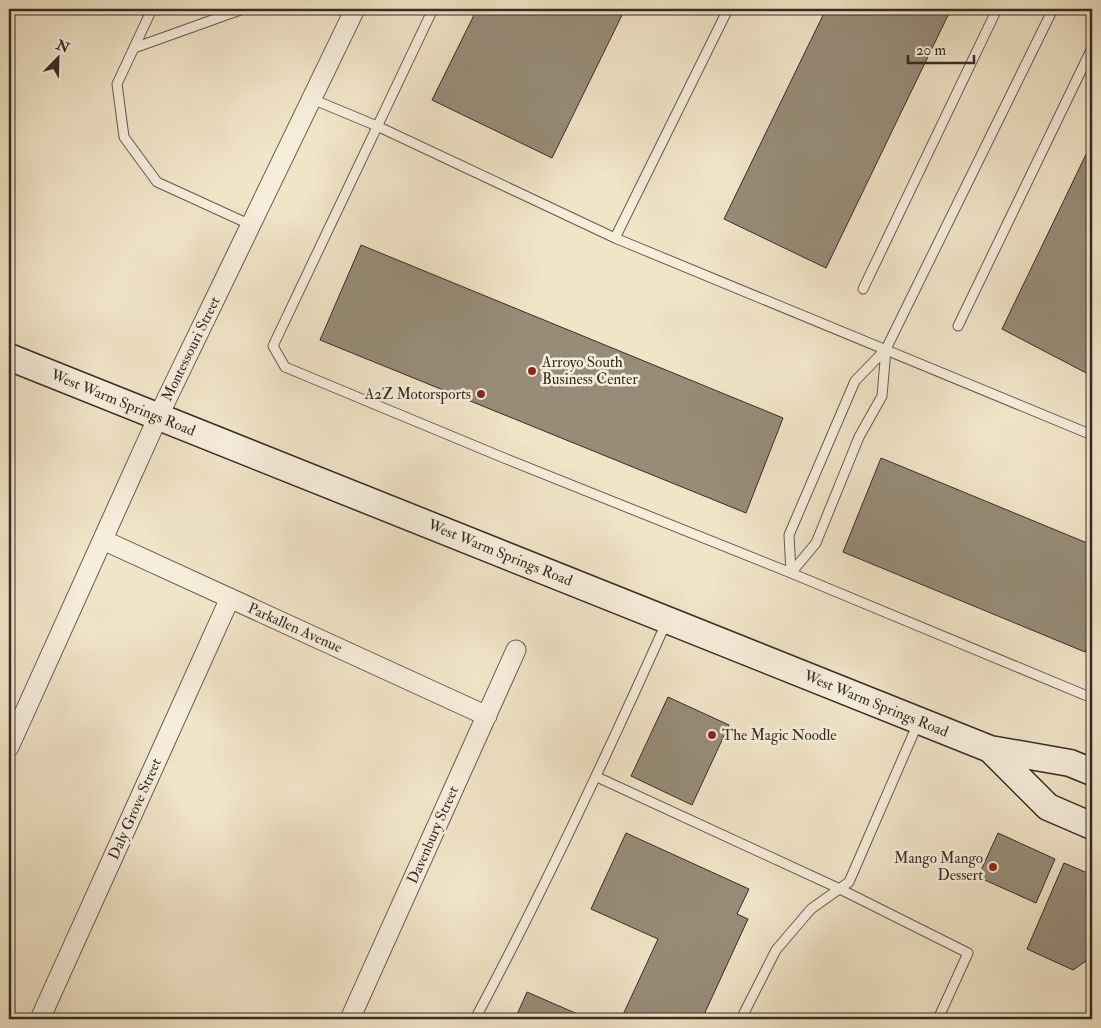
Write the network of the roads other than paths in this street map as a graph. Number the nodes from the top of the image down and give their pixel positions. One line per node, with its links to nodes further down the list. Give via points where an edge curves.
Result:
1 (152, 9): 8 (lane)
2 (243, 9): 8 (lane)
3 (355, 9): 10 (street, Montessouri Street)
4 (433, 9): 11 (lane)
5 (728, 9): 13 (lane)
6 (997, 9): 14 (lane)
7 (1053, 9): 16 (lane)
8 (134, 48): 12 (lane, via 117,84 124,137 156,182)
9 (1092, 48): 15 (lane)
10 (312, 99): 11 (lane); 12 (street, Montessouri Street)
11 (377, 126): 13 (lane); 21 (lane, via 273,346 285,367)
12 (251, 225): 18 (street, Montessouri Street)
13 (616, 238): 16 (lane)
14 (863, 289)
15 (958, 326)
16 (886, 349): 19 (lane); 21 (lane, via 882,396 859,437 816,543); 21 (lane, via 855,381 788,534)
17 (9, 357): 18 (main road, West Warm Springs Road)
18 (158, 417): 20 (street, Montessouri Street); 23 (main road, West Warm Springs Road)
19 (1092, 435)
20 (102, 540): 22 (street, Parkallen Avenue); 28 (street, Montessouri Street)
21 (791, 573): 25 (lane)
22 (230, 598): 26 (street, Parkallen Avenue); 34 (street, Daly Grove Street)
23 (667, 620): 27 (main road, West Warm Springs Road); 31 (lane)
24 (516, 650): 26 (street, Davenbury Street)
25 (1092, 698)
26 (487, 716): 35 (street, Davenbury Street)
27 (920, 721): 29 (main road, West Warm Springs Road); 33 (lane, via 850,882)
28 (9, 747)
29 (990, 749): 30 (main road, West Warm Springs Road, via 1070,763); 32 (main road, West Warm Springs Road, via 1048,807)
30 (1092, 772)
31 (596, 777): 33 (lane); 36 (lane)
32 (1092, 826)
33 (840, 889): 37 (lane, via 810,909 776,950); 38 (lane, via 968,953)
34 (40, 1019)
35 (350, 1019)
36 (475, 1019)
37 (741, 1019)
38 (938, 1019)

